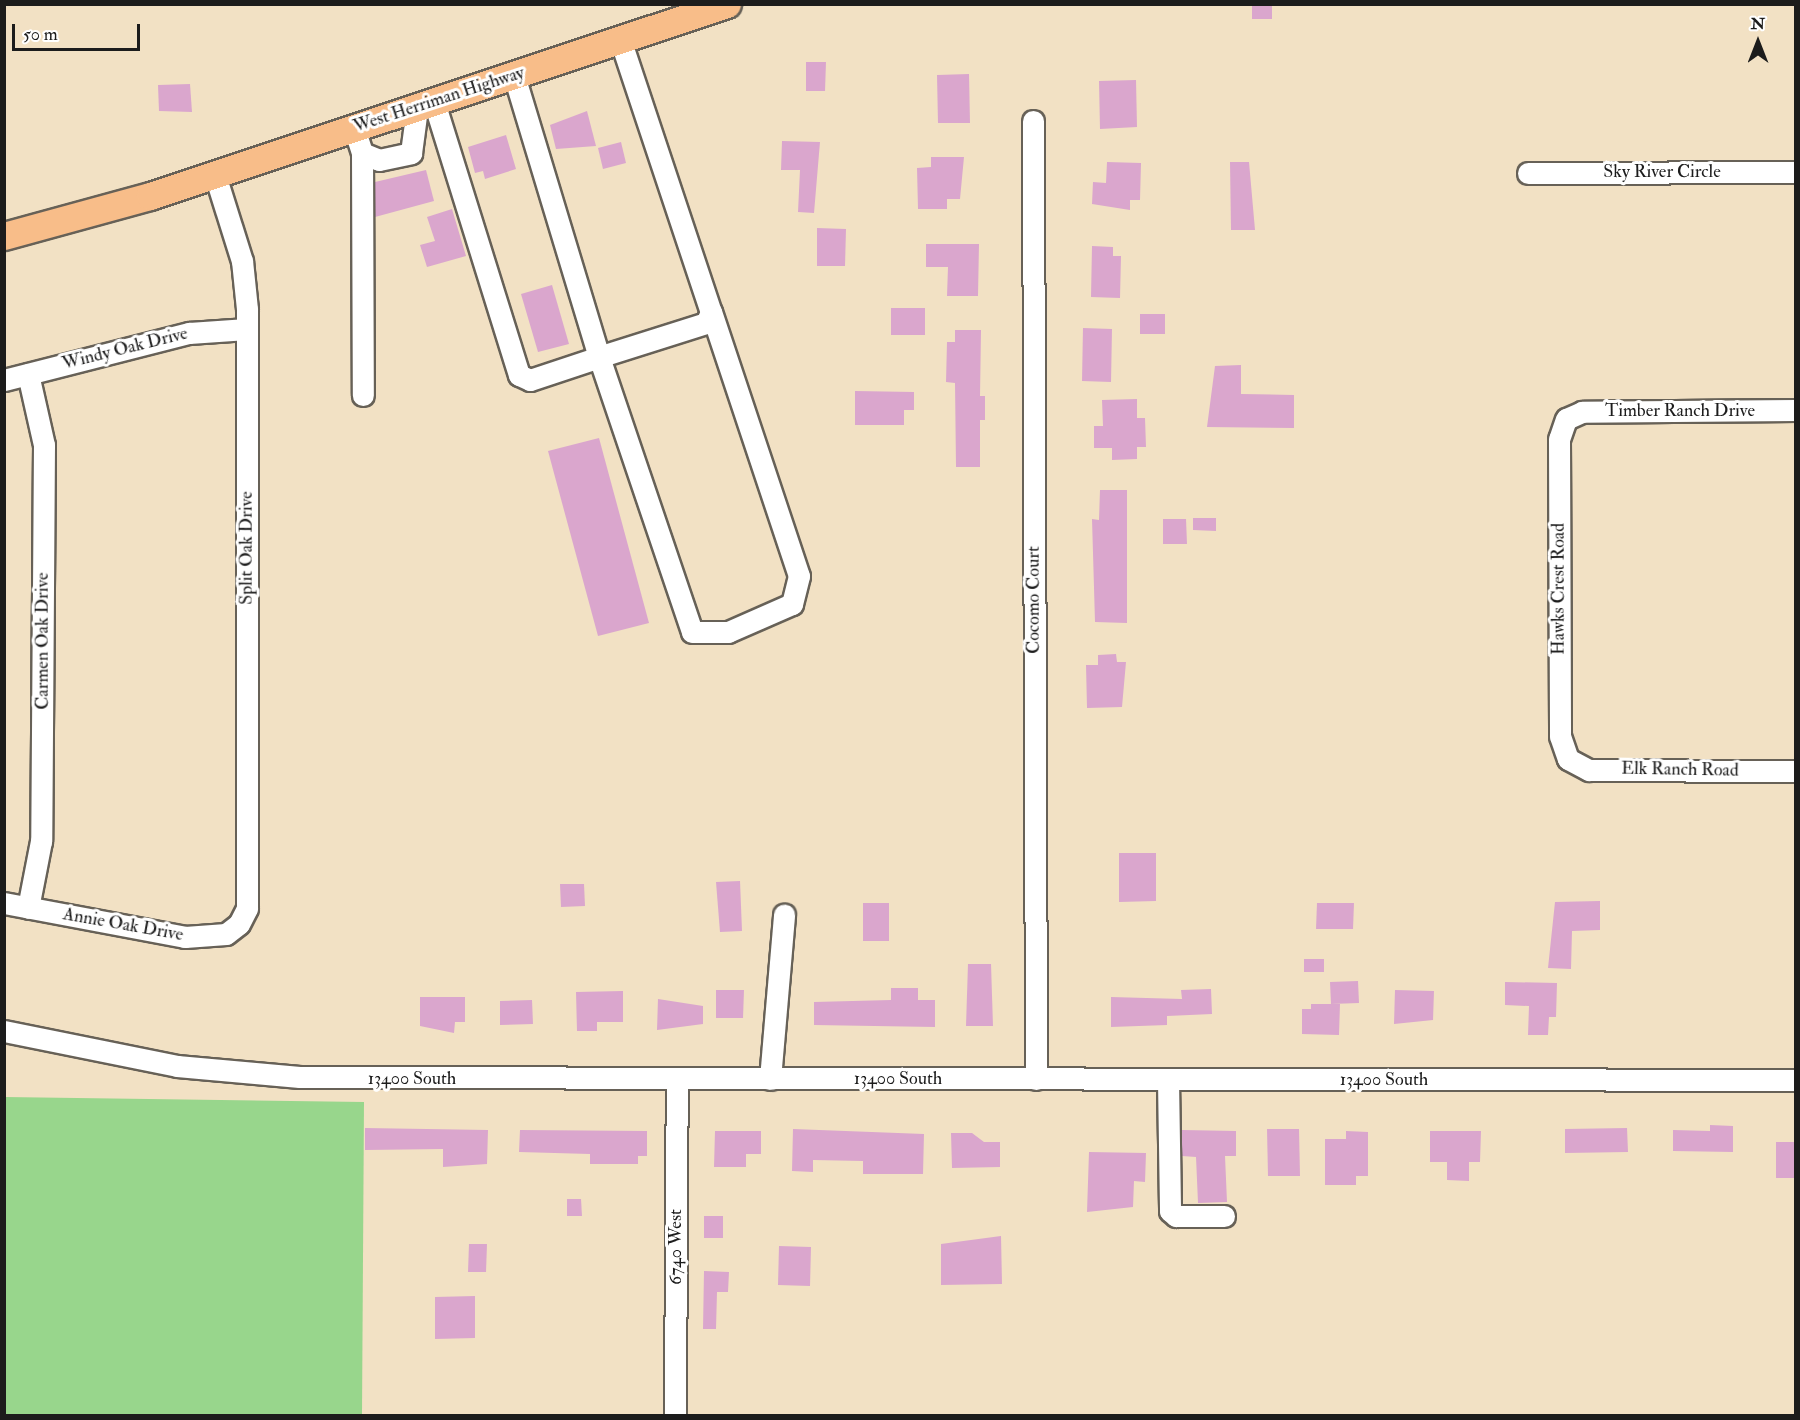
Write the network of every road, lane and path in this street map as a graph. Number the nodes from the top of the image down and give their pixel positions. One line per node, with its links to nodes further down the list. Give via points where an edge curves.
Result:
1 (728, 4): 2 (main road, West Herriman Highway)
2 (620, 39): 3 (main road, West Herriman Highway); 11 (street)
3 (514, 76): 4 (main road, West Herriman Highway); 13 (street)
4 (425, 105): 6 (main road, West Herriman Highway); 6 (street, via 411,153 379,160); 13 (street, via 519,375 530,381)
5 (1033, 121): 28 (street, Cocomo Court)
6 (358, 141): 9 (main road, West Herriman Highway); 16 (street)
7 (1796, 172): 8 (street, Sky River Circle)
8 (1528, 173)
9 (215, 175): 10 (main road, West Herriman Highway); 12 (street, Split Oak Drive, via 242,261)
10 (4, 236)
11 (711, 312): 13 (street, via 706,323); 13 (street, via 799,576 792,604 728,632 692,632)
12 (247, 329): 14 (street, Windy Oak Drive, via 189,333); 24 (street, Split Oak Drive, via 247,899)
13 (599, 357)
14 (28, 374): 15 (street, Windy Oak Drive); 22 (street, Carmen Oak Drive, via 44,445 41,841)
15 (4, 380)
16 (363, 395)
17 (1796, 411): 18 (street, Timber Ranch Drive, via 1582,412)
18 (1566, 419): 19 (street, Hawks Crest Road, via 1559,439 1560,736)
19 (1568, 759): 20 (street, Elk Ranch Road, via 1589,770)
20 (1796, 771)
21 (4, 903): 22 (street, Annie Oak Drive)
22 (28, 908): 24 (street, Annie Oak Drive, via 176,937 219,936)
23 (784, 915): 27 (street)
24 (239, 924)
25 (4, 1031): 26 (street, 13400 South, via 177,1066 267,1076)
26 (677, 1079): 27 (street, 13400 South); 32 (street, 6740 West)
27 (770, 1079): 28 (street, 13400 South)
28 (1036, 1079): 29 (street, 13400 South)
29 (1168, 1080): 30 (street, 13400 South); 31 (street, via 1170,1211 1176,1216)
30 (1796, 1080)
31 (1224, 1216)
32 (675, 1416)

